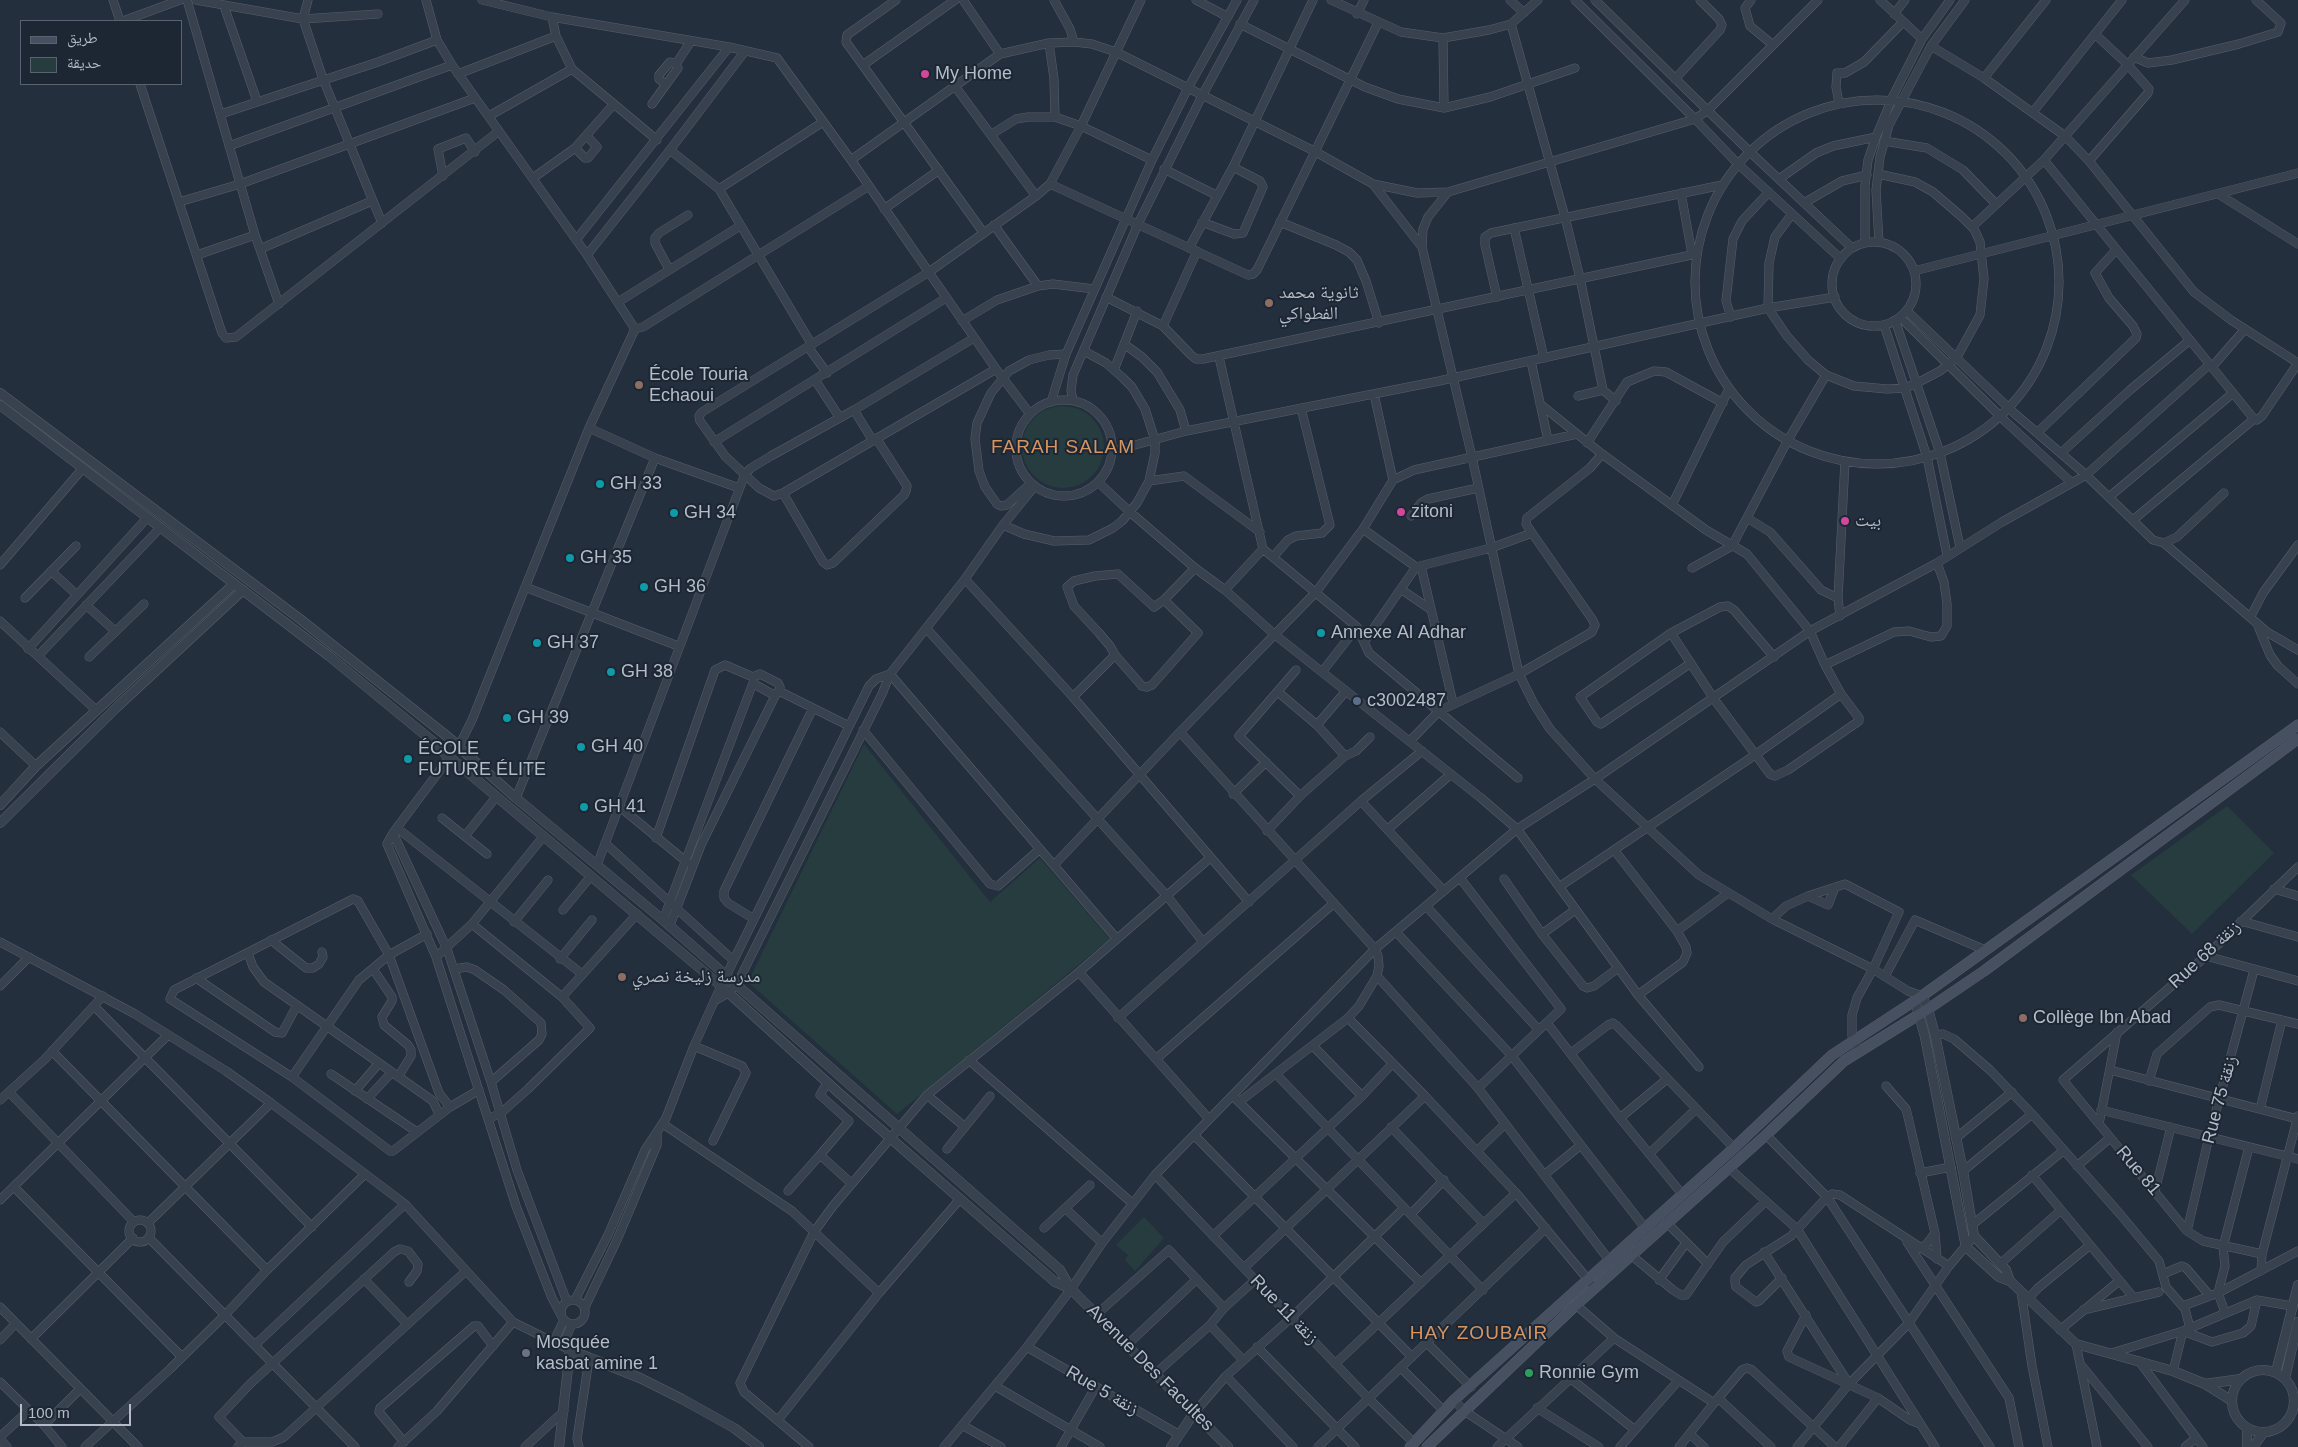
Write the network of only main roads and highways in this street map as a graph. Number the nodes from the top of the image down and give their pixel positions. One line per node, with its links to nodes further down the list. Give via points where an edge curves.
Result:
1 (2298, 725): 3 (main road, via 1919,998 1832,1055 1734,1148 1454,1400)
2 (2298, 739): 4 (main road, via 1984,970 1924,1012 1844,1061 1576,1305)
3 (1412, 1445)
4 (1427, 1447)

